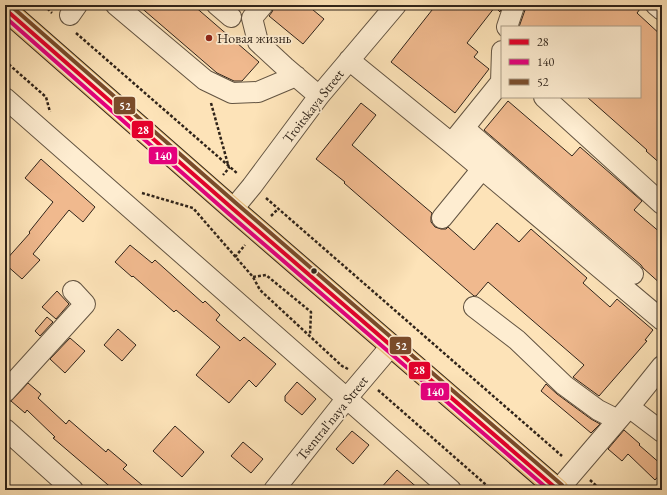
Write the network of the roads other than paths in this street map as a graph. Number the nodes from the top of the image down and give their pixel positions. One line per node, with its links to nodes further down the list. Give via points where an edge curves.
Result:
1 (116, 5): 10 (street, via 205,80 232,93 258,92)
2 (263, 5): 10 (street, via 252,18 258,42)
3 (396, 5): 9 (street, Troitskaya Street)
4 (656, 5): 7 (street)
5 (514, 6): 8 (street)
6 (5, 9): 18 (main road)
7 (662, 10)
8 (507, 26)
9 (349, 60): 12 (street, Troitskaya Street); 15 (street)
10 (296, 76): 12 (street)
11 (501, 83): 15 (street)
12 (319, 96): 18 (street, Troitskaya Street)
13 (5, 98): 27 (street)
14 (545, 98): 17 (street)
15 (457, 136): 16 (street); 20 (street)
16 (482, 169): 19 (street); 23 (street)
17 (662, 204)
18 (233, 209): 24 (main road)
19 (442, 218)
20 (633, 274)
21 (73, 291): 26 (street, via 85,304)
22 (474, 307): 28 (street, via 517,340 564,385 598,410)
23 (662, 320)
24 (391, 346): 27 (street, Tsentral'naya Street); 34 (main road)
25 (662, 366): 28 (street)
26 (5, 392)
27 (347, 398): 32 (street, Tsentral'naya Street); 33 (street)
28 (624, 413): 30 (street); 34 (street)
29 (5, 429): 31 (street)
30 (662, 432)
31 (73, 490)
32 (274, 490)
33 (451, 490)
34 (558, 490)

